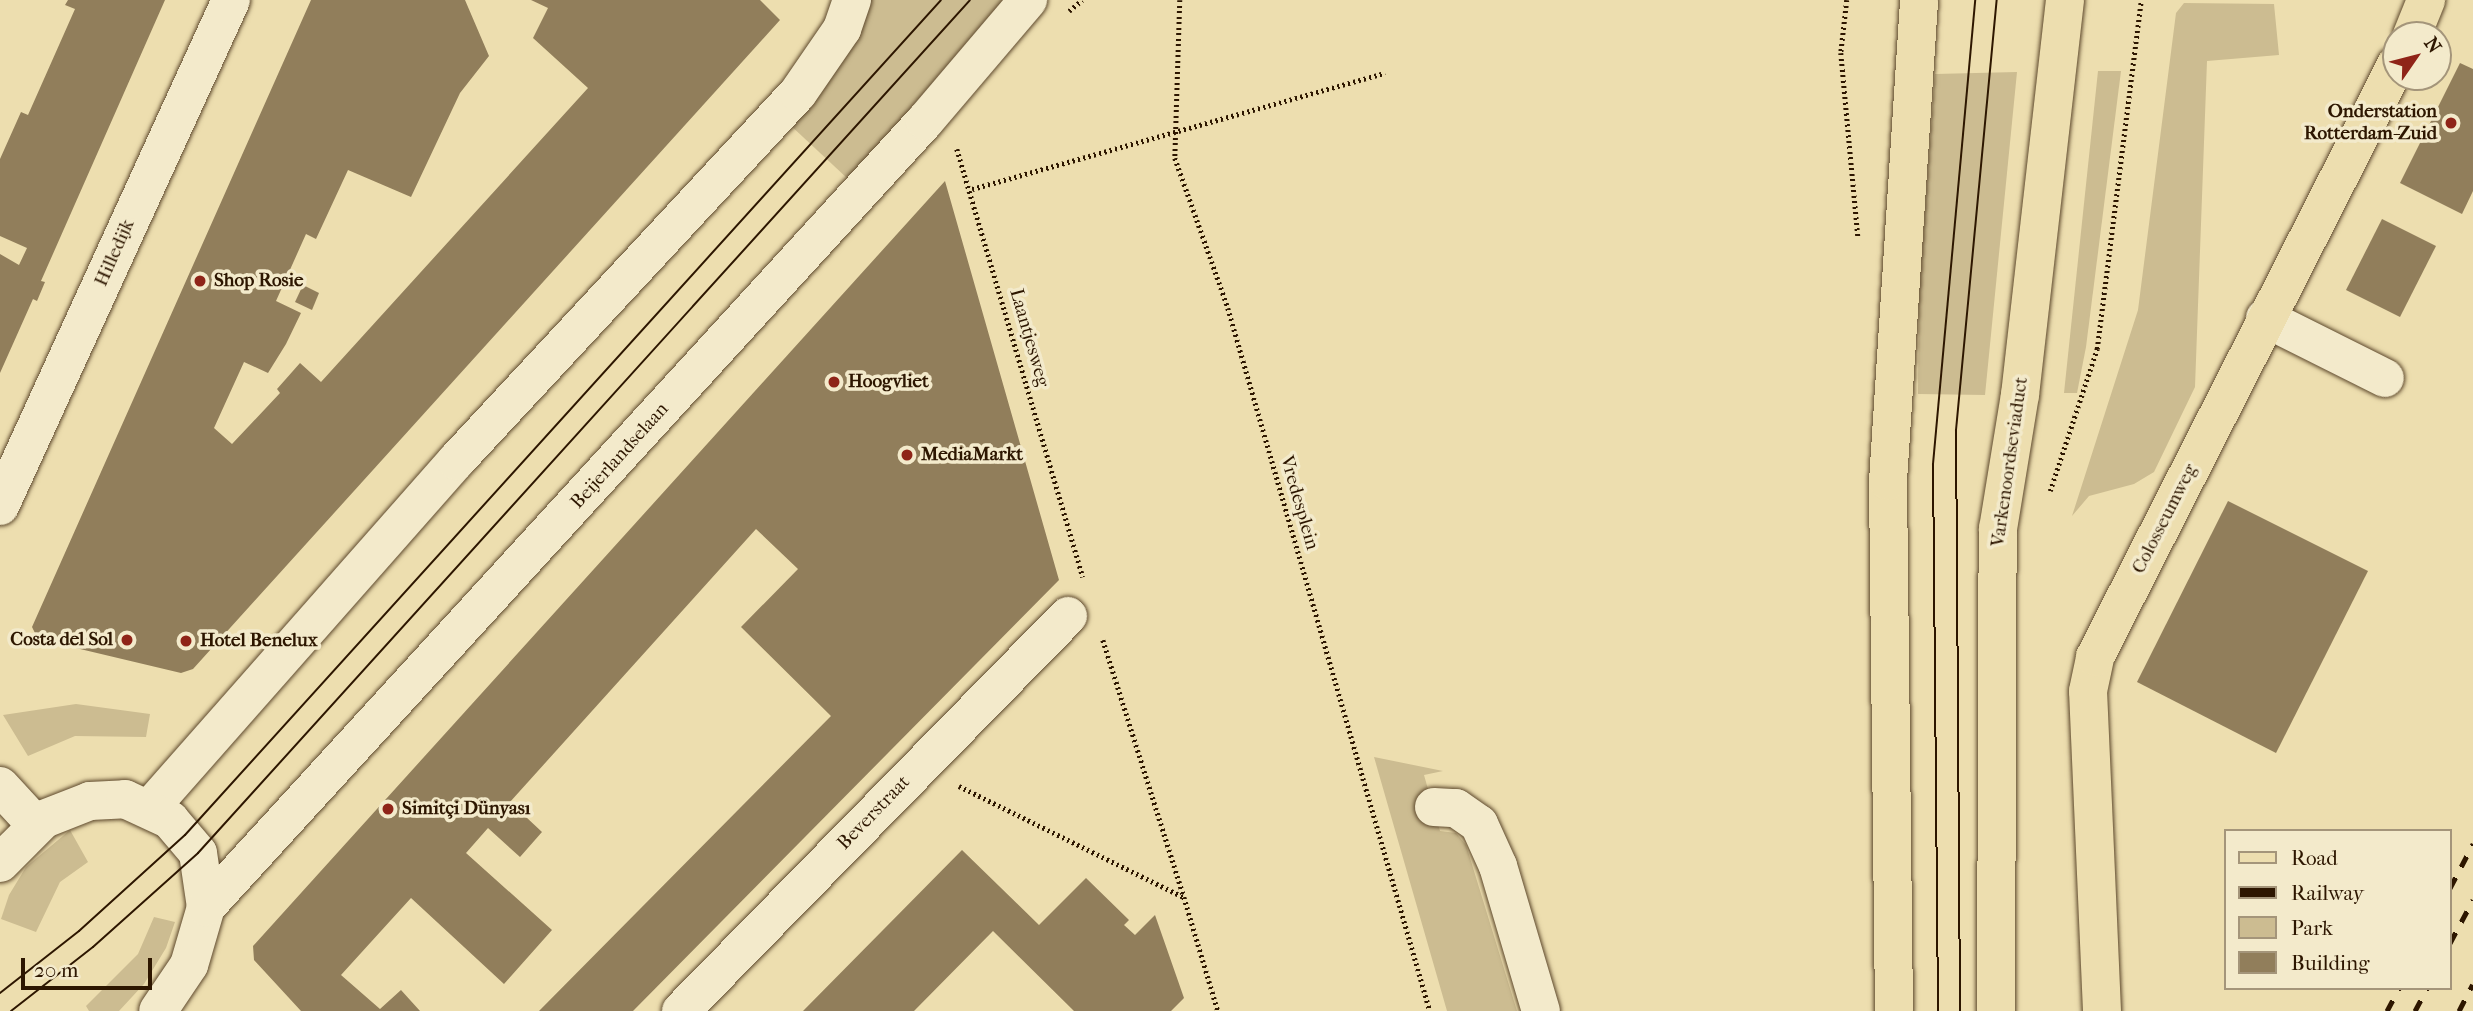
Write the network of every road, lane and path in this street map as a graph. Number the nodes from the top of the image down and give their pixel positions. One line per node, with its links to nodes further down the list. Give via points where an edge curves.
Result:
1 (231, 0): 20 (street, Hilledijk)
2 (852, 0): 26 (street, via 842,29 798,93 456,461)
3 (1028, 0): 13 (street, Beijerlandselaan)
4 (1180, 0): 14 (path, Vredesplein)
5 (1847, 0): 16 (path, via 1841,53)
6 (1919, 0): 36 (main road, via 1888,481)
7 (2064, 0): 37 (main road, Varkenoordseviaduct, via 2020,395 1998,529)
8 (2141, 0): 19 (path, via 2096,349)
9 (2426, 0): 10 (main road)
10 (2418, 21)
11 (1385, 74): 14 (path)
12 (2383, 91): 17 (main road, Colosseumweg)
13 (925, 121): 15 (path, Laantjesweg, via 953,137); 30 (street, Beijerlandselaan)
14 (1175, 134): 15 (path); 34 (path, Vredesplein, via 1175,158 1228,308)
15 (972, 189): 21 (path, Laantjesweg)
16 (1860, 251)
17 (2265, 318): 18 (street); 38 (main road, Colosseumweg, via 2089,677)
18 (2385, 378)
19 (2084, 394)
20 (0, 506)
21 (1083, 579): 22 (path); 22 (path, Laantjesweg)
22 (1085, 613): 23 (street, Beverstraat); 29 (path, Laantjesweg)
23 (918, 767): 29 (path); 32 (street, Beverstraat)
24 (0, 786): 27 (street)
25 (1434, 807): 35 (street, via 1457,808 1479,824 1498,866)
26 (150, 808): 27 (street, via 125,799 90,801); 30 (street, via 170,820 198,853)
27 (36, 825): 28 (street)
28 (0, 863)
29 (1184, 897): 33 (path, Laantjesweg)
30 (206, 907): 31 (street)
31 (172, 1005)
32 (681, 1011)
33 (1218, 1011)
34 (1430, 1011)
35 (1541, 1011)
36 (1894, 1011)
37 (1996, 1011)
38 (2102, 1011)

